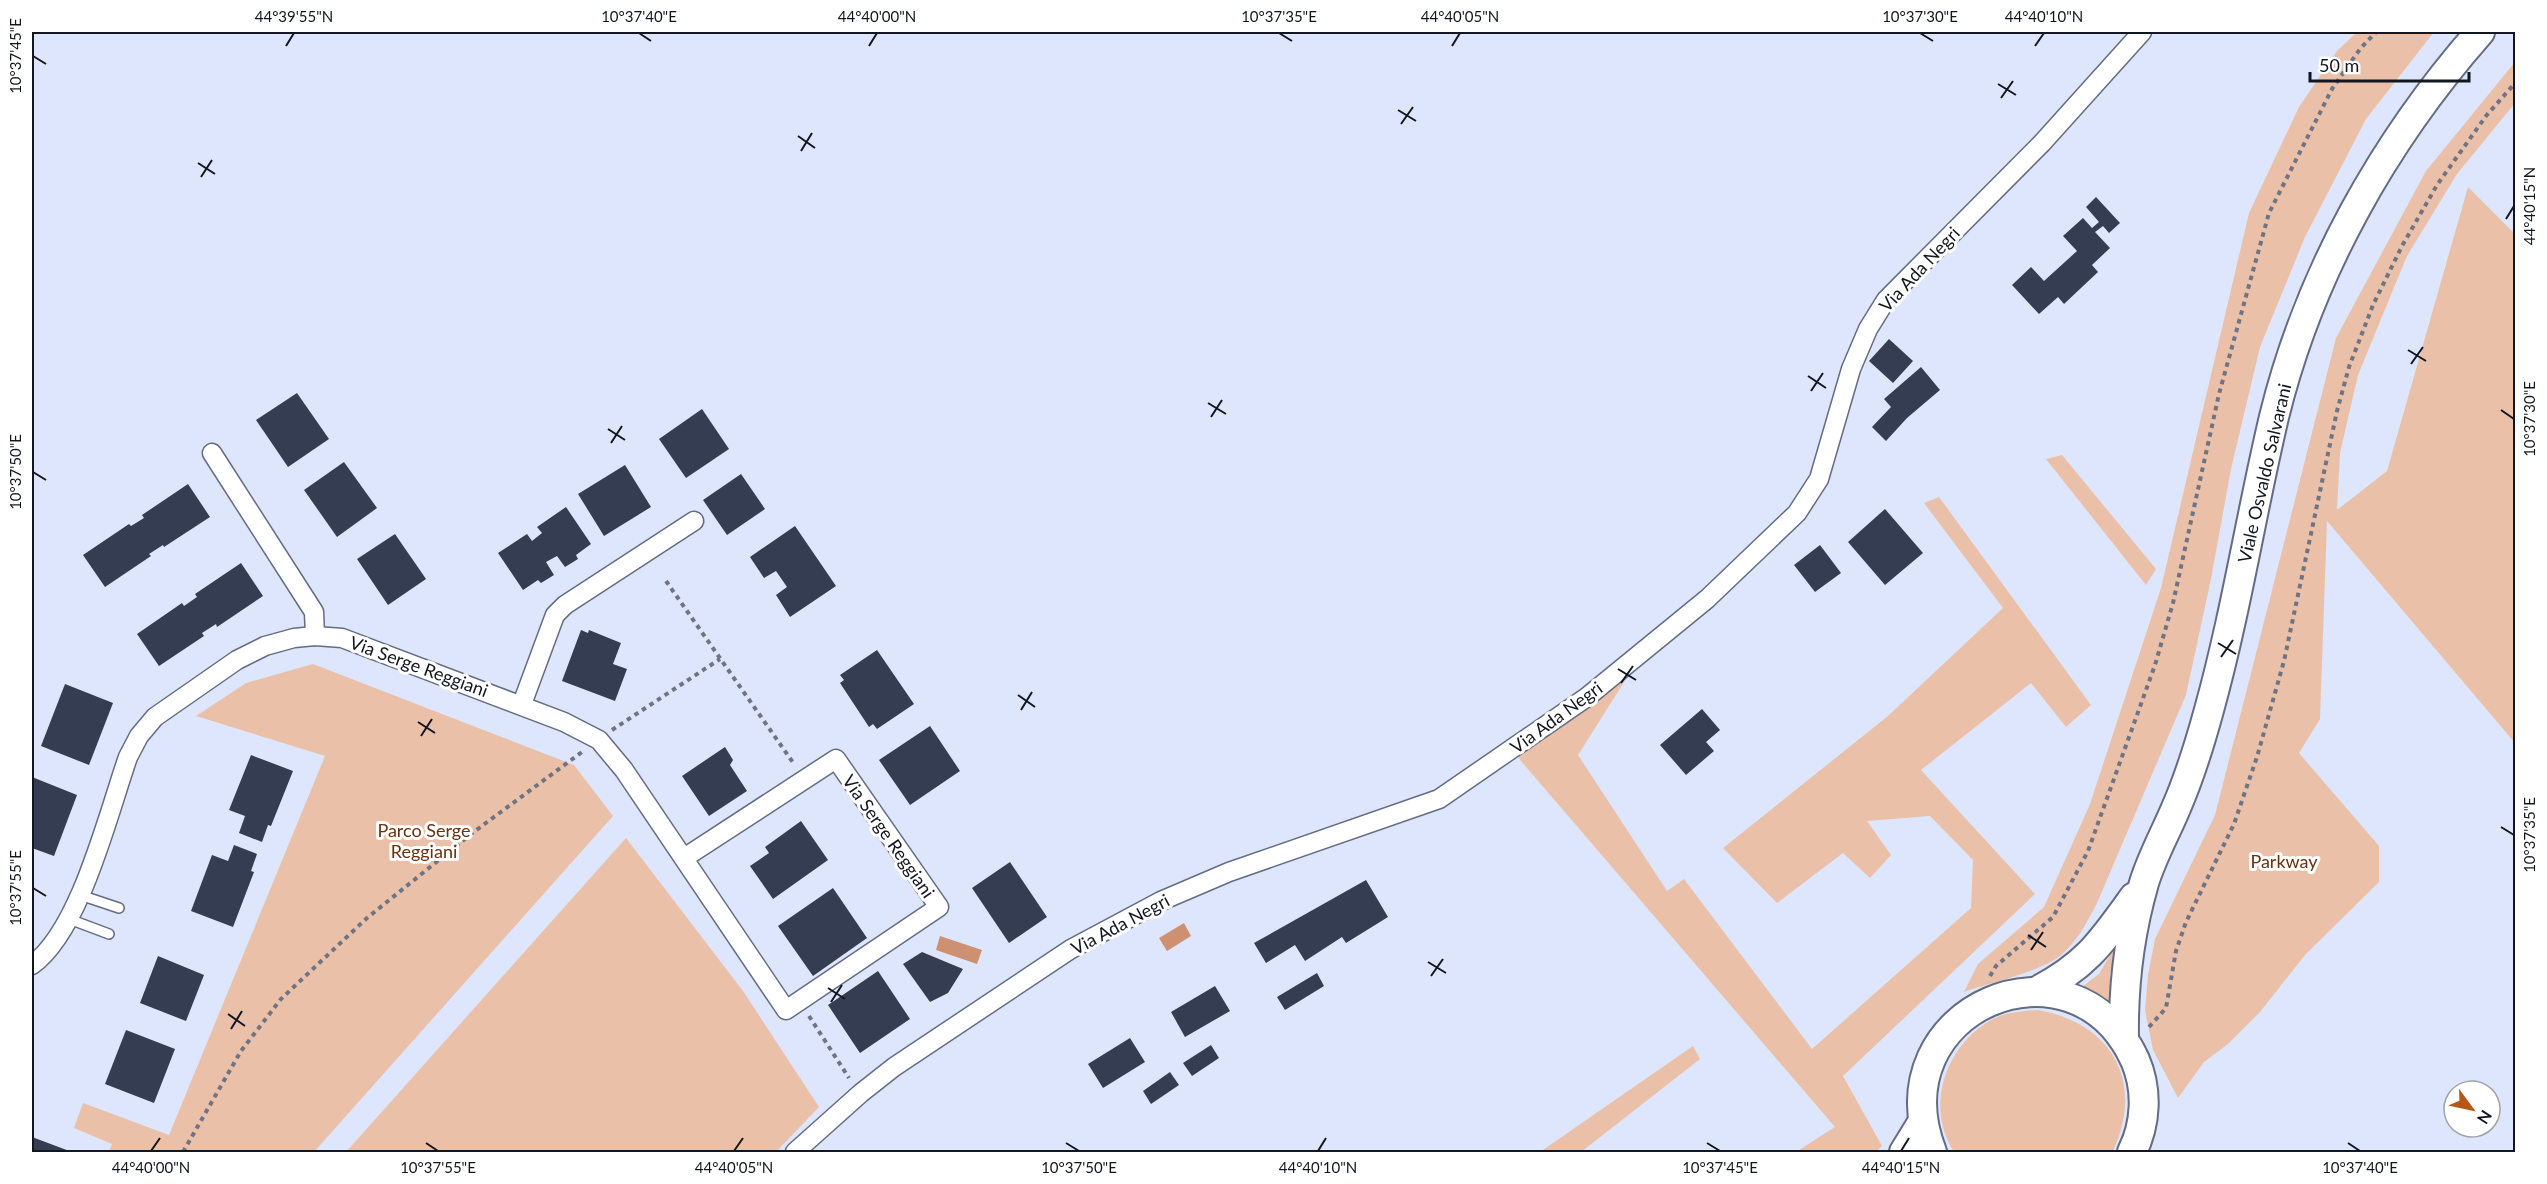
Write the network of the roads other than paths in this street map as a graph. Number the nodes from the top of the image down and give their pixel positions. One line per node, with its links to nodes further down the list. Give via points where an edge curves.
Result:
1 (2142, 32): 17 (street, Via Ada Negri, via 2042,143 1886,300 1851,369 1819,479 1810,496 1707,599 1587,697 1439,799 1229,872 1161,901 1071,949 861,1093)
2 (2480, 32): 8 (main road, Viale Osvaldo Salvarani, via 2415,112 2386,156 2320,282 2274,416 2230,631 2209,711 2178,804)
3 (212, 453): 5 (street, via 314,612)
4 (694, 522): 6 (street, via 555,615)
5 (315, 636): 6 (street, Via Serge Reggiani, via 342,638); 9 (street, Via Serge Reggiani, via 265,646 237,660 155,717 128,757)
6 (522, 704): 7 (street, Via Serge Reggiani, via 599,740)
7 (684, 858): 7 (street, Via Serge Reggiani, via 836,759 939,907 786,1010)
8 (2145, 880): 14 (main road, Viale Osvaldo Salvarani, via 2083,963); 15 (main road, Viale Osvaldo Salvarani, via 2130,937 2123,986)
9 (80, 895): 10 (lane); 11 (street, Via Serge Reggiani)
10 (119, 908)
11 (69, 919): 12 (lane); 13 (street, Via Serge Reggiani, via 46,955)
12 (109, 934)
13 (32, 965)
14 (2035, 992): 15 (main road, via 2061,995 2085,1005 2106,1020); 16 (main road, via 2011,994 1988,1002 1954,1025 1930,1059 1921,1100)
15 (2126, 1043): 20 (main road, via 2139,1069 2144,1093 2144,1118)
16 (1923, 1121): 18 (main road); 19 (main road)
17 (795, 1152)
18 (1904, 1152)
19 (1932, 1152)
20 (2132, 1152)

